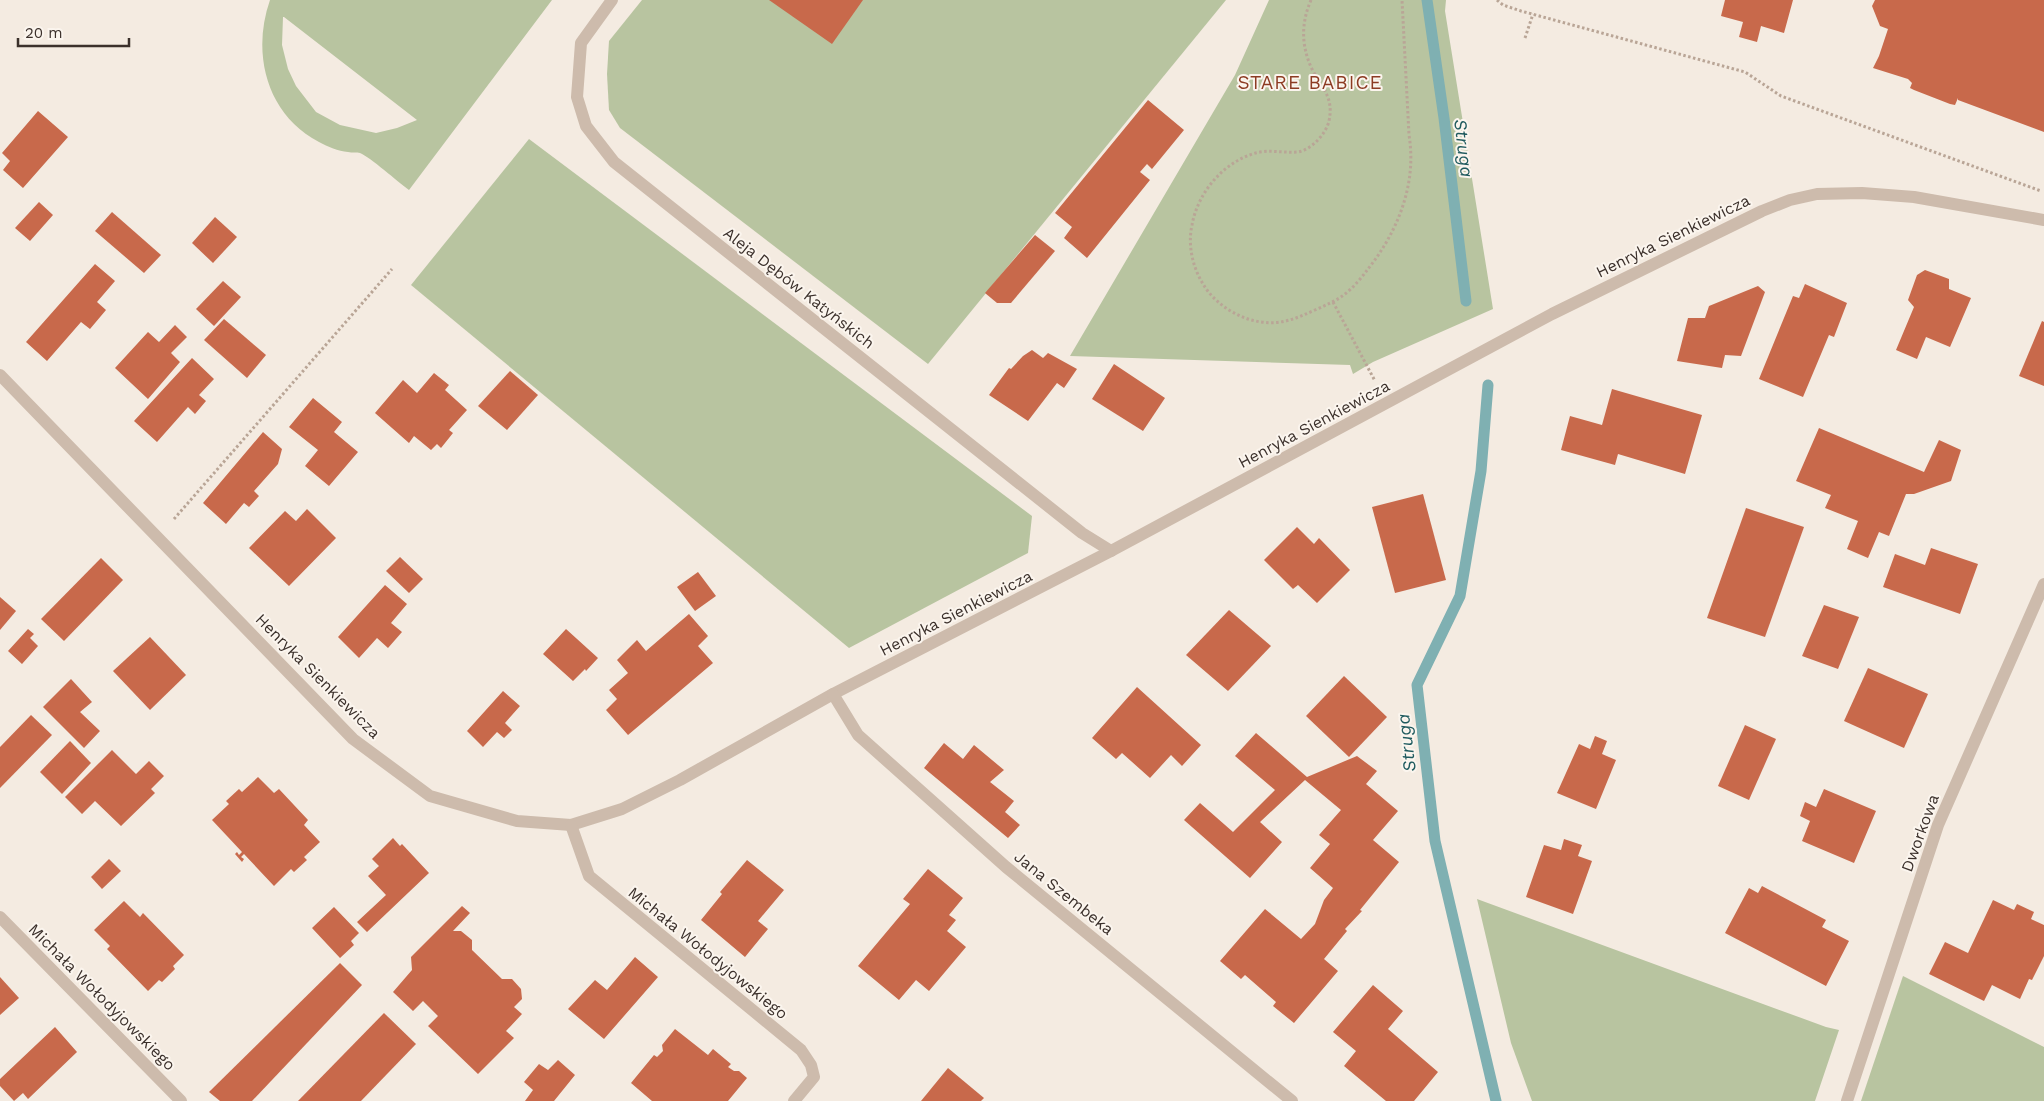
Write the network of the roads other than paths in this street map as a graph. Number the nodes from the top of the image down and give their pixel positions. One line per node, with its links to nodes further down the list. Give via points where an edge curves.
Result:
1 (612, 0): 4 (street, Aleja Dębów Katyńskich, via 581,43 577,97 586,126 614,162 1082,533)
2 (2044, 220): 4 (street, Henryka Sienkiewicza, via 1914,197 1817,194 1790,200 1552,314)
3 (0, 375): 7 (street, Henryka Sienkiewicza, via 353,739 430,796 518,821)
4 (1111, 551): 6 (street, Henryka Sienkiewicza)
5 (2044, 584): 12 (street, Dworkowa, via 1938,825)
6 (833, 694): 7 (street, Henryka Sienkiewicza, via 680,780 622,809); 11 (street, Jana Szembeka, via 858,735 1006,867)
7 (571, 825): 10 (street, Michała Wołodyjowskiego, via 589,876 801,1050 811,1065 814,1077)
8 (0, 917): 9 (street, Michała Wołodyjowskiego)
9 (181, 1101)
10 (794, 1101)
11 (1292, 1101)
12 (1847, 1101)

